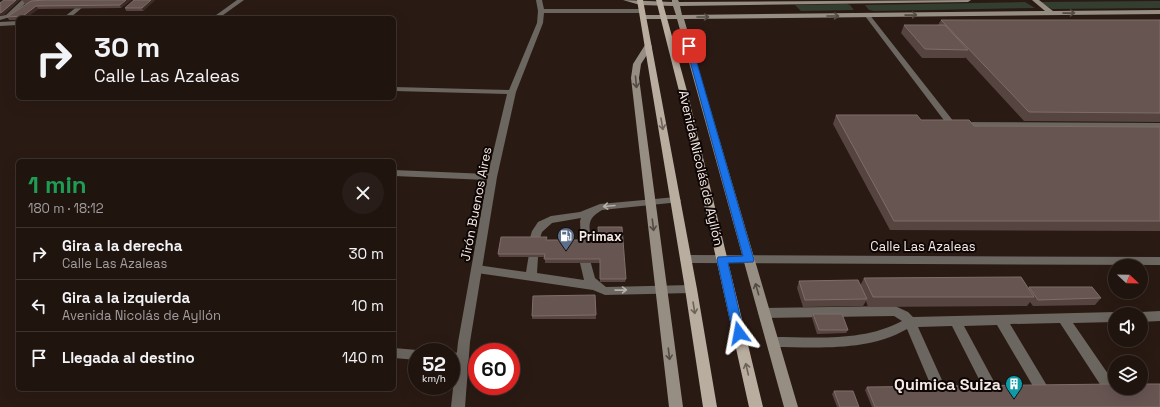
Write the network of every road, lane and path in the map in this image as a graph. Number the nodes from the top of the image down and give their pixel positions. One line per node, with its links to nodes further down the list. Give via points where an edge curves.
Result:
1 (26, 0): 21 (street, via 8,16)
2 (241, 0): 18 (street)
3 (539, 0): 12 (street)
4 (626, 0): 8 (main road)
5 (968, 0): 7 (main road)
6 (1035, 0): 14 (main road)
7 (859, 1): 10 (main road); 16 (main road)
8 (640, 2): 9 (main road); 15 (main road, Avenida Nicolás de Ayllón)
9 (660, 2): 10 (main road); 19 (main road, Avenida Nicolás de Ayllón)
10 (675, 2): 20 (main road, Avenida Nicolás de Ayllón)
11 (73, 6): 17 (street, via 84,6)
12 (541, 10): 15 (street); 26 (street, Jirón Buenos Aires, via 540,23)
13 (1160, 12): 14 (main road, one-way to 13)
14 (1051, 13): 16 (main road, one-way to 14)
15 (642, 14): 19 (main road); 24 (main road, Avenida Nicolás de Ayllón)
16 (870, 15): 20 (main road, one-way to 16); 27 (street, via 952,125)
17 (69, 16)
18 (218, 16)
19 (664, 17): 20 (main road); 37 (main road, Avenida Nicolás de Ayllón)
20 (681, 17): 38 (main road, Avenida Nicolás de Ayllón)
21 (0, 18)
22 (16, 23): 23 (street)
23 (0, 24)
24 (648, 47): 30 (main road, Avenida Nicolás de Ayllón, one-way to 30); 31 (main road, one-way to 31, via 637,64 635,78)
25 (396, 88): 26 (street)
26 (512, 92): 29 (street, Jirón Buenos Aires)
27 (1160, 126)
28 (396, 173): 29 (street)
29 (492, 177): 41 (street, Jirón Buenos Aires)
30 (676, 200): 31 (street); 36 (main road, Avenida Nicolás de Ayllón)
31 (650, 202): 32 (street, one-way to 32, via 600,207); 44 (main road, one-way to 44)
32 (589, 213): 33 (street, via 549,219 540,225); 34 (street, via 585,221)
33 (534, 241)
34 (586, 244)
35 (533, 257): 42 (street)
36 (686, 260): 37 (street, Calle Las Azaleas); 45 (main road, Avenida Nicolás de Ayllón)
37 (722, 260): 38 (street, Calle Las Azaleas); 66 (main road, Avenida Nicolás de Ayllón, one-way to 37)
38 (749, 260): 39 (street, Calle Las Azaleas); 46 (main road, Avenida Nicolás de Ayllón, one-way to 38)
39 (1160, 261)
40 (586, 263): 43 (street, via 588,278)
41 (477, 269): 42 (street); 55 (street, Jirón Buenos Aires)
42 (531, 278): 43 (street)
43 (594, 286): 44 (street, one-way to 44, via 605,291)
44 (661, 289): 45 (street); 64 (main road, one-way to 64)
45 (691, 289): 65 (main road, Avenida Nicolás de Ayllón, one-way to 65)
46 (764, 313): 53 (street, via 895,311 904,315); 54 (main road, Avenida Nicolás de Ayllón)
47 (1160, 316): 49 (street)
48 (1108, 317): 50 (street)
49 (1148, 317)
50 (1063, 318): 51 (street); 58 (street)
51 (1001, 320): 52 (street); 60 (street)
52 (956, 321): 53 (street); 59 (street)
53 (910, 322): 54 (street, via 899,330 867,339); 61 (street)
54 (772, 342): 67 (main road, Avenida Nicolás de Ayllón)
55 (460, 345)
56 (396, 353): 57 (street)
57 (408, 354)
58 (1108, 385)
59 (991, 389)
60 (1042, 389)
61 (939, 390)
62 (458, 395): 63 (street, Jirón Buenos Aires)
63 (458, 407)
64 (676, 407)
65 (710, 407)
66 (756, 407)
67 (791, 407)

